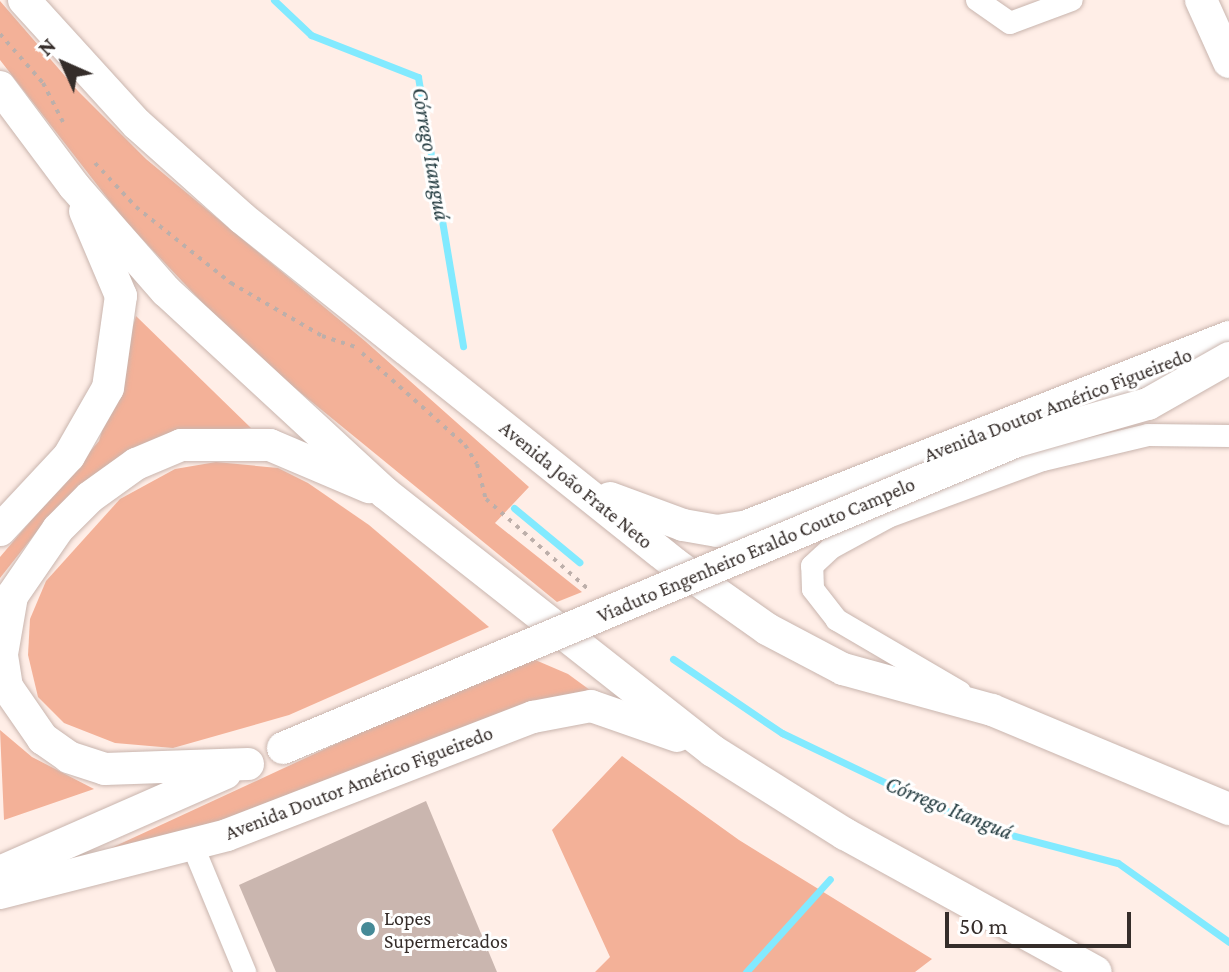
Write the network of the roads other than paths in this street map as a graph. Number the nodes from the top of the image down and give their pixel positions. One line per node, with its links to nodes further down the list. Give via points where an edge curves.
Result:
1 (24, 0): 11 (main road, Avenida João Frate Neto, via 137,124 230,208)
2 (977, 0): 3 (street, via 1010,23)
3 (1072, 0)
4 (1201, 0): 5 (main road)
5 (1229, 62)
6 (0, 87): 7 (main road)
7 (74, 186): 12 (main road, via 166,291); 13 (main road, via 121,296 108,388 69,456)
8 (1229, 337): 11 (main road, Avenida Doutor Américo Figueiredo, via 747,526 717,531 629,508)
9 (1229, 358): 16 (main road, Viaduto Engenheiro Eraldo Couto Campelo, bridge, via 1148,404 1017,441)
10 (1229, 436): 14 (street, via 1148,435 1077,450 888,517 831,548 812,566 813,589 837,620)
11 (532, 450): 14 (main road, Avenida João Frate Neto, via 675,564 767,629 879,683)
12 (385, 493): 15 (main road); 16 (main road, via 270,445 181,445 136,464 90,497 39,553 12,596 2,654 7,687 43,739 69,757 105,769)
13 (0, 530)
14 (992, 710): 17 (main road, Avenida João Frate Neto)
15 (713, 751): 18 (main road, Avenida Doutor Américo Figueiredo, via 608,708 572,709 520,722); 22 (main road, via 845,834)
16 (248, 764): 19 (main road)
17 (1229, 809)
18 (192, 844): 20 (main road, Avenida Doutor Américo Figueiredo); 21 (street)
19 (0, 872)
20 (0, 893)
21 (245, 972)
22 (1096, 972)

